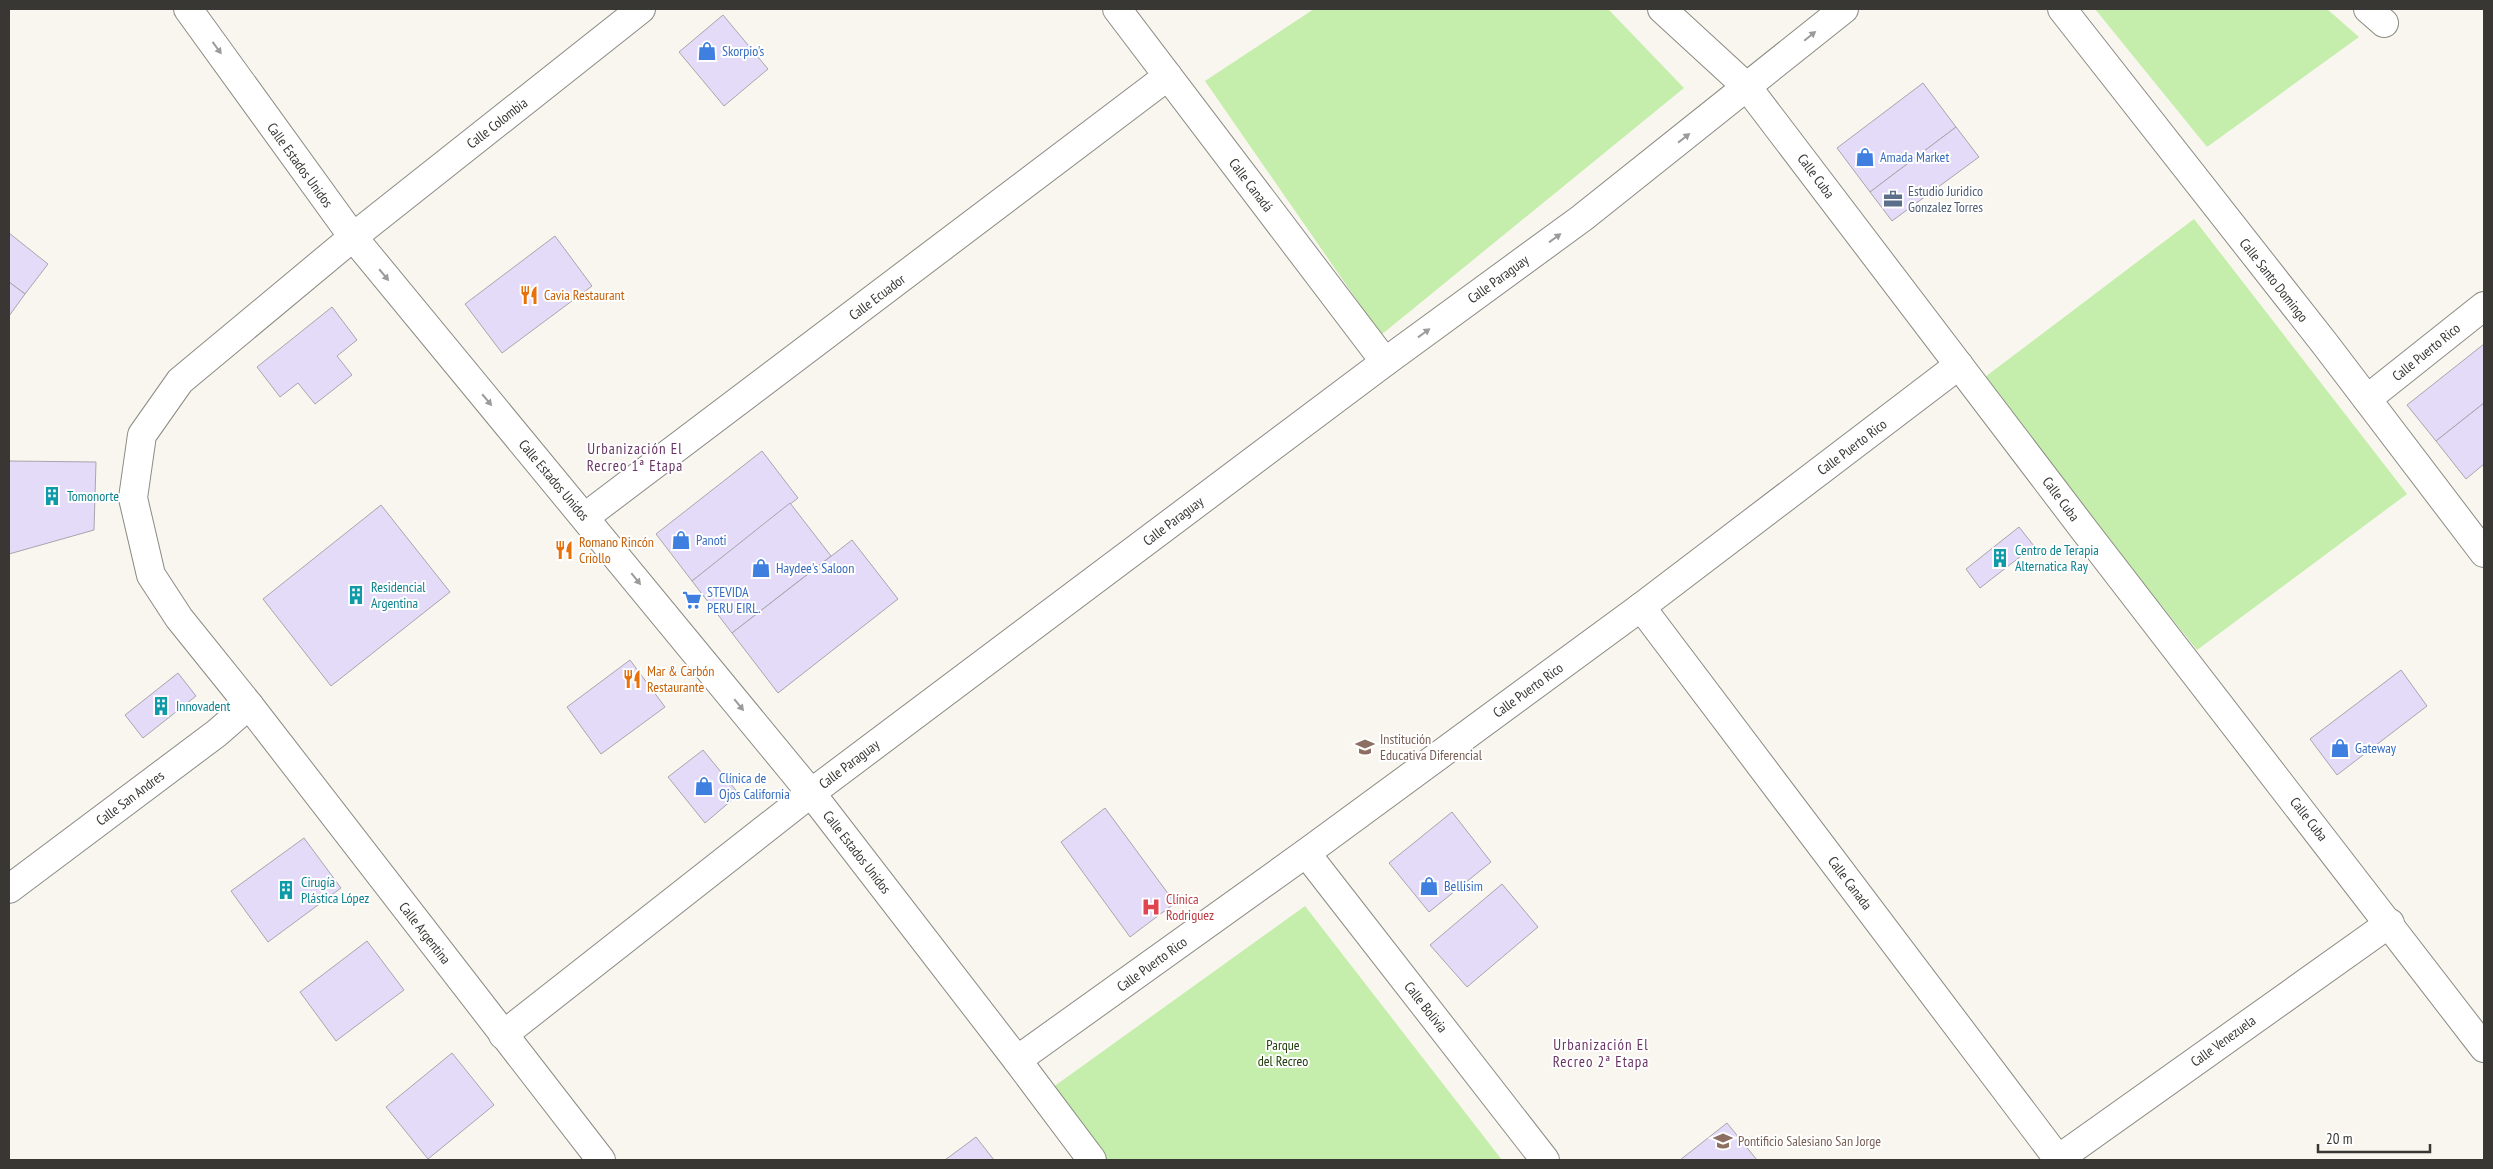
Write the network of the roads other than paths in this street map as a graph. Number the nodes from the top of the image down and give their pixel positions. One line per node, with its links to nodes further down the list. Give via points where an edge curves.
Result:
1 (188, 9): 9 (street, Calle Estados Unidos, one-way to 9)
2 (641, 9): 9 (street, Calle Colombia)
3 (1117, 9): 7 (street, Calle Canadá)
4 (1662, 9): 8 (street, Calle Cuba)
5 (1844, 9): 8 (street, Calle Paraguay, one-way to 5)
6 (2062, 9): 13 (street, Calle Santo Domingo)
7 (1168, 76): 11 (street, Calle Canadá); 14 (street, Calle Ecuador)
8 (1748, 88): 11 (street, Calle Paraguay, one-way to 8, via 1582,218); 12 (street, Calle Cuba)
9 (353, 237): 14 (street, Calle Estados Unidos, one-way to 14); 17 (street, Calle Colombia, via 180,381 142,436 133,498 151,575 178,618)
10 (2484, 306): 13 (street, Calle Puerto Rico)
11 (1385, 362): 18 (street, Calle Paraguay)
12 (1959, 365): 16 (street, Calle Puerto Rico); 21 (street, Calle Cuba)
13 (2367, 399): 15 (street, Calle Santo Domingo)
14 (585, 518): 18 (street, Calle Estados Unidos, one-way to 18)
15 (2484, 553)
16 (1641, 607): 19 (street, Calle Puerto Rico); 28 (street, Calle Canada)
17 (249, 705): 20 (street, Calle San Andres, via 217,733); 22 (street, Calle Argentina)
18 (811, 793): 22 (street, Calle Paraguay); 24 (street, Calle Estados Unidos)
19 (1306, 853): 24 (street, Calle Puerto Rico); 27 (street, Calle Bolivia)
20 (9, 889)
21 (2390, 923): 23 (street, Calle Cuba); 28 (street, Calle Venezuela)
22 (503, 1035): 25 (street, Calle Argentina)
23 (2484, 1048)
24 (1018, 1060): 26 (street, Calle Estados Unidos)
25 (601, 1160)
26 (1092, 1160)
27 (1545, 1160)
28 (2057, 1160)

